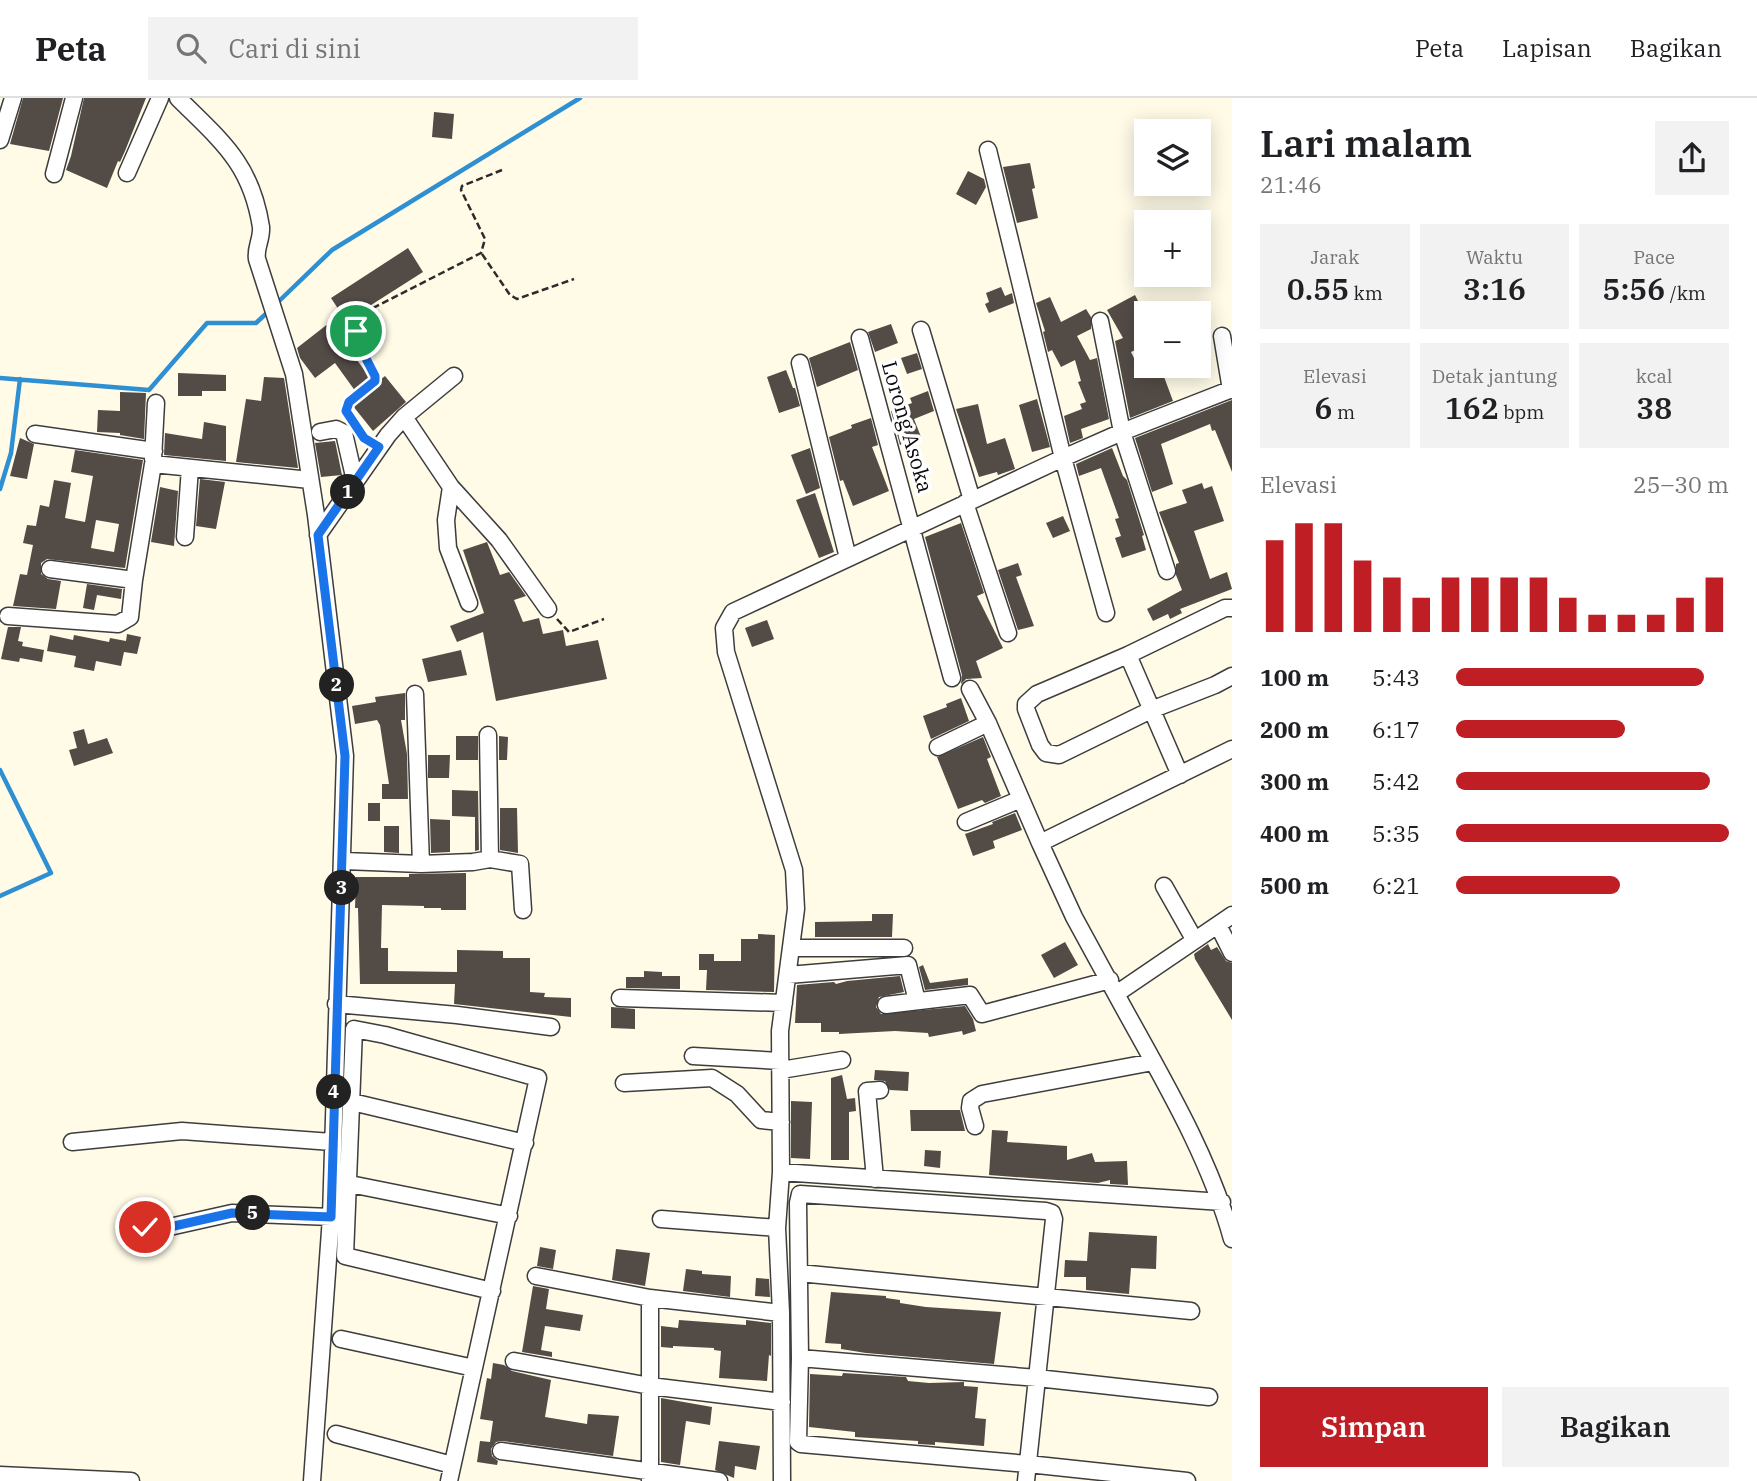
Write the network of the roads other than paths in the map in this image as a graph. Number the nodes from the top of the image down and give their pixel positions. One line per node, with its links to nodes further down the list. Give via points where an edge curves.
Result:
1 (13, 98): 5 (street)
2 (74, 98): 8 (street)
3 (160, 98): 7 (street)
4 (178, 98): 24 (street, via 232,152 248,178 261,228 256,252 295,374)
5 (0, 141)
6 (988, 150): 22 (street)
7 (127, 173)
8 (54, 174)
9 (1100, 321): 19 (street)
10 (921, 330): 27 (street)
11 (1222, 336): 15 (street)
12 (860, 338): 28 (street, Lorong Asoka)
13 (800, 363): 31 (street)
14 (454, 376): 17 (street)
15 (1231, 389): 19 (street)
16 (156, 403): 21 (street)
17 (404, 417): 25 (street); 26 (street)
18 (320, 432): 25 (street, via 336,429 344,433)
19 (1122, 432): 22 (street); 33 (street)
20 (35, 434): 21 (street)
21 (153, 457): 23 (street); 34 (street)
22 (1063, 458): 27 (street); 38 (street)
23 (190, 468): 24 (street); 30 (street)
24 (310, 480): 29 (street)
25 (355, 481): 29 (street)
26 (451, 487): 35 (street, via 448,548); 37 (street, via 499,540)
27 (968, 502): 28 (street); 40 (street)
28 (913, 528): 31 (street); 43 (street, Lorong Asoka)
29 (318, 535): 56 (street, via 345,756)
30 (185, 537)
31 (848, 558): 63 (street, via 733,612 724,628 726,652 794,870)
32 (50, 569): 34 (street)
33 (1167, 571)
34 (134, 580): 39 (street, via 130,617 118,624)
35 (469, 603)
36 (1232, 608): 41 (street)
37 (548, 609)
38 (1106, 612)
39 (8, 616)
40 (1008, 633)
41 (1128, 655): 46 (street); 46 (street, via 1031,699 1026,709 1040,745 1046,753 1059,755)
42 (1232, 676): 46 (street)
43 (952, 678)
44 (970, 689): 47 (street)
45 (415, 695): 57 (street)
46 (1151, 710): 51 (street)
47 (988, 723): 49 (street); 52 (street)
48 (488, 735): 55 (street)
49 (938, 747)
50 (1232, 749): 51 (street)
51 (1180, 775): 54 (street)
52 (1021, 799): 53 (street); 54 (street)
53 (966, 822)
54 (1040, 843): 67 (street)
55 (489, 859): 57 (street); 59 (street, via 520,864)
56 (344, 861): 57 (street); 71 (street)
57 (421, 864)
58 (1164, 886): 62 (street)
59 (523, 910)
60 (1232, 915): 61 (street)
61 (1218, 925): 62 (street); 65 (street)
62 (1194, 939): 67 (street)
63 (792, 948): 64 (street); 66 (street)
64 (904, 948)
65 (1232, 953)
66 (788, 975): 69 (street, via 908,965); 70 (street)
67 (1113, 987): 69 (street, via 982,1014 970,995); 76 (street)
68 (620, 998): 70 (street)
69 (917, 1001): 72 (street)
70 (783, 1003): 77 (street)
71 (336, 1004): 73 (street); 84 (street)
72 (886, 1005)
73 (551, 1027)
74 (693, 1056): 77 (street)
75 (842, 1060): 77 (street)
76 (1153, 1062): 82 (street, via 982,1094 971,1101); 89 (street)
77 (781, 1066): 81 (street)
78 (624, 1083): 81 (street, via 712,1078 737,1094 761,1120)
79 (880, 1090): 87 (street, via 867,1091)
80 (352, 1102): 85 (street); 85 (street, via 355,1029 537,1075); 88 (street)
81 (781, 1122): 86 (street)
82 (975, 1126)
83 (72, 1142): 84 (street, via 183,1131)
84 (332, 1142): 91 (street)
85 (525, 1143): 90 (street)
86 (781, 1172): 87 (street); 94 (street)
87 (875, 1179): 89 (street)
88 (350, 1184): 90 (street); 98 (street, via 347,1257)
89 (1226, 1210): 95 (street)
90 (509, 1216): 98 (street)
91 (331, 1217): 93 (street, via 232,1213 174,1226); 118 (street)
92 (661, 1219): 94 (street)
93 (145, 1227)
94 (777, 1228): 102 (street)
95 (1232, 1239)
96 (799, 1273): 99 (street); 99 (street, via 800,1194 1046,1211 1054,1219); 104 (street)
97 (536, 1276): 100 (street)
98 (492, 1291): 106 (street)
99 (1045, 1296): 101 (street); 107 (street)
100 (650, 1298): 102 (street); 108 (street)
101 (1191, 1311)
102 (782, 1313): 110 (street)
103 (341, 1339): 106 (street)
104 (800, 1358): 107 (street); 113 (street, via 799,1443)
105 (514, 1361): 108 (street)
106 (474, 1368): 114 (street)
107 (1037, 1378): 109 (street); 113 (street)
108 (650, 1385): 110 (street); 116 (street)
109 (1209, 1396)
110 (782, 1402): 120 (street)
111 (336, 1434): 114 (street)
112 (501, 1451): 116 (street)
113 (1028, 1464): 121 (street); 122 (street)
114 (451, 1473)
115 (0, 1475): 117 (street)
116 (650, 1476): 119 (street)
117 (131, 1481)
118 (312, 1481)
119 (719, 1481)
120 (782, 1481)
121 (1026, 1481)
122 (1187, 1481)

